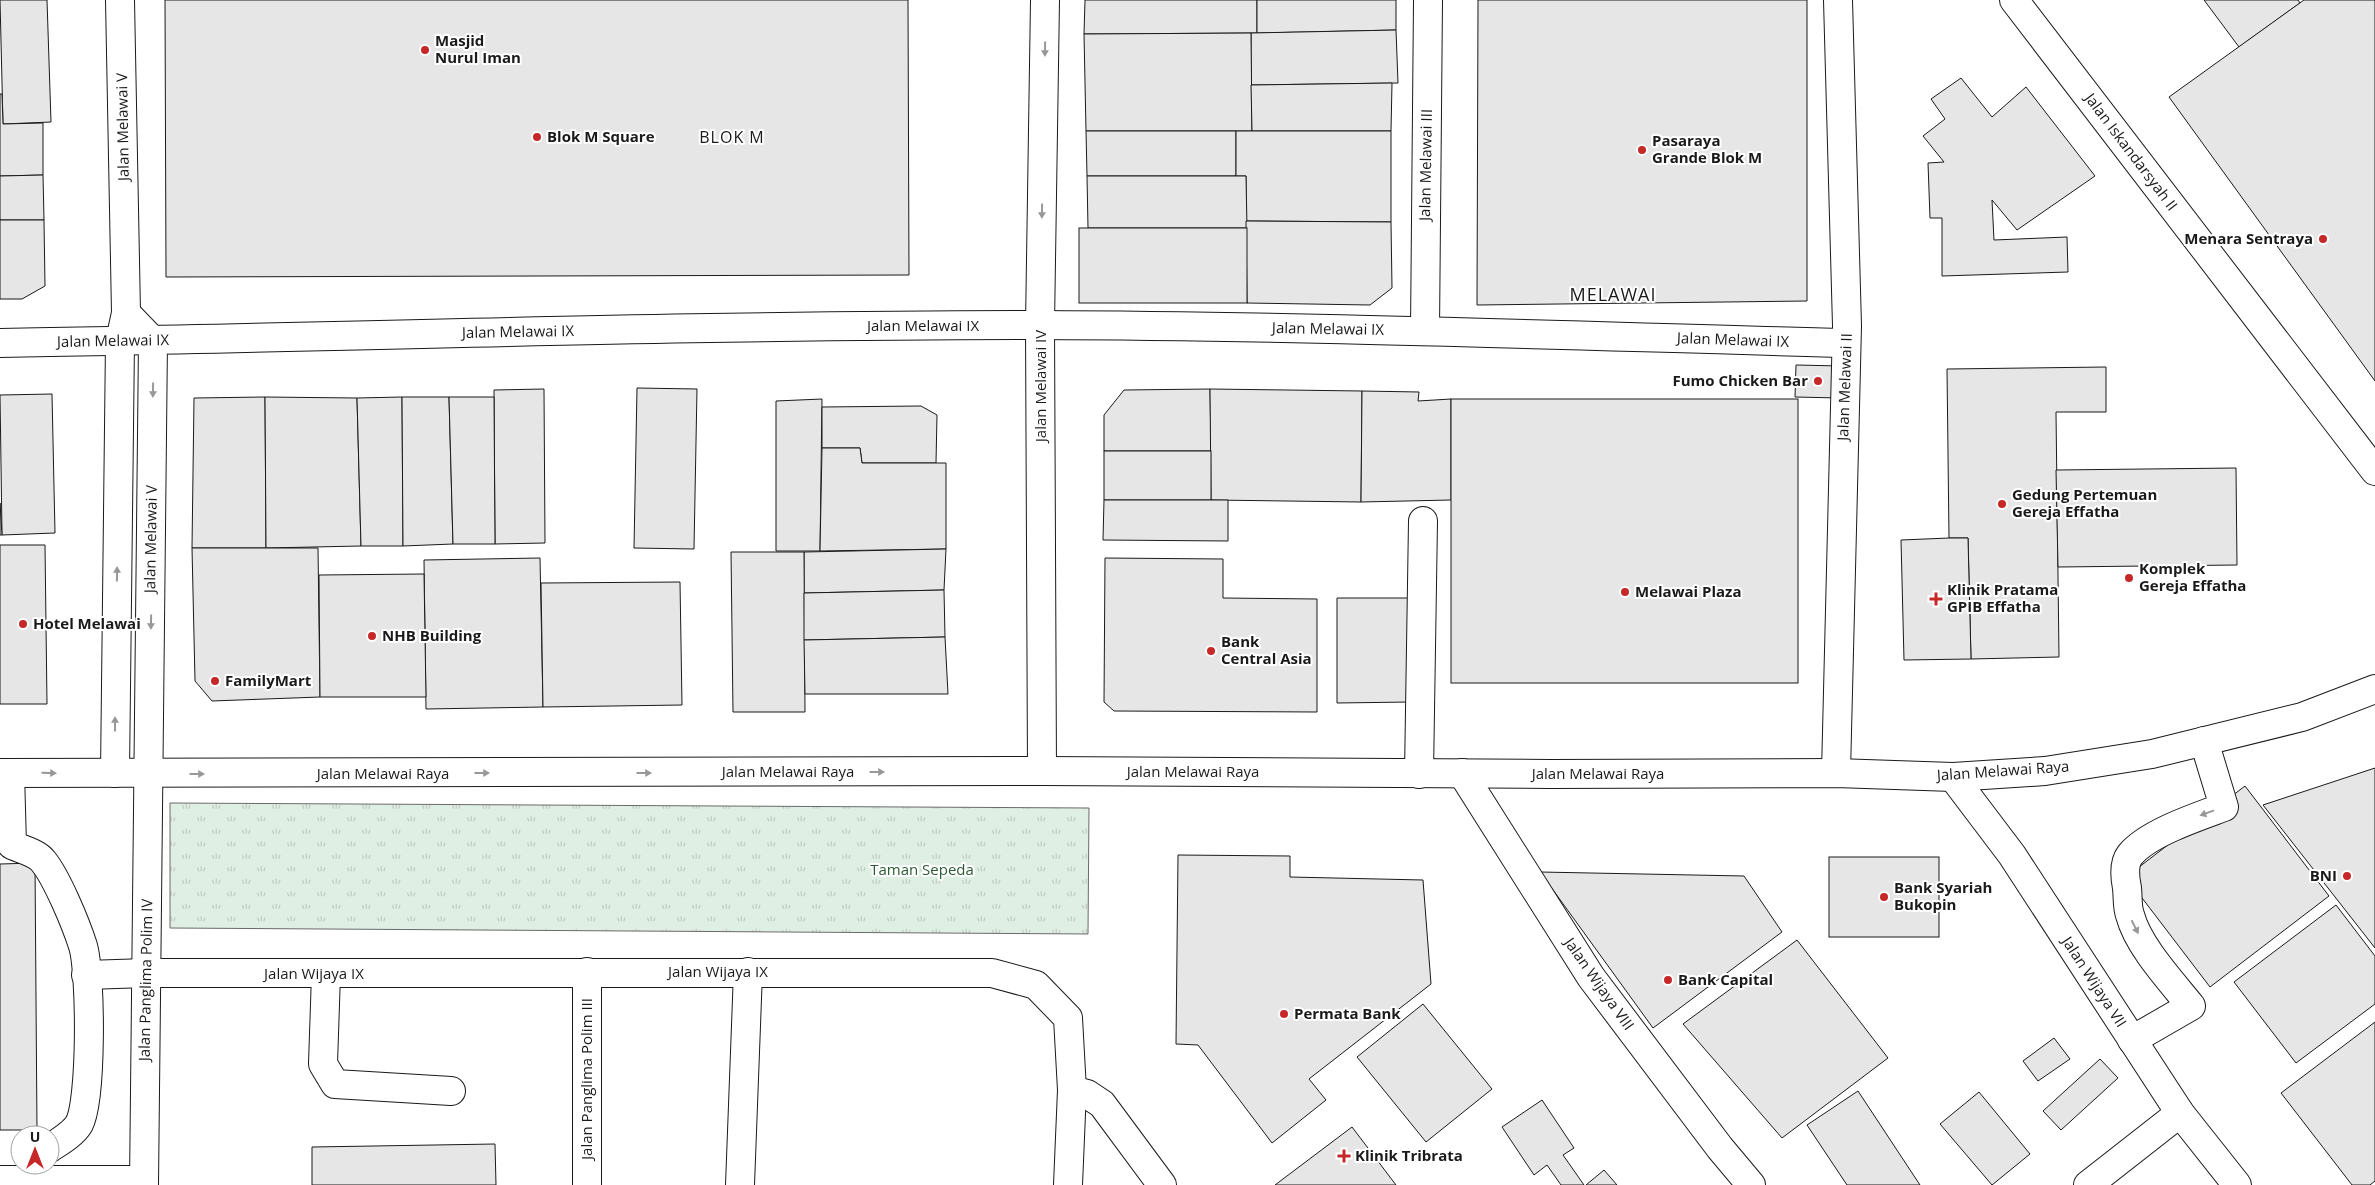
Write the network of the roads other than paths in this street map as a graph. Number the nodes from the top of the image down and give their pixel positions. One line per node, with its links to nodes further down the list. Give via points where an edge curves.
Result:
1 (120, 0): 6 (street, Jalan Melawai V)
2 (1045, 0): 7 (street, Jalan Melawai IV, one-way to 7)
3 (1428, 0): 8 (street, Jalan Melawai III)
4 (1838, 0): 12 (street, Jalan Melawai II)
5 (2014, 0): 13 (street, Jalan Iskandarsyah II)
6 (126, 314): 9 (street, Jalan Melawai V); 10 (street)
7 (1040, 325): 8 (street, Jalan Melawai IX); 10 (street, Jalan Melawai IX, via 488,332); 17 (street, Jalan Melawai IV)
8 (1424, 330): 12 (street, Jalan Melawai IX)
9 (120, 341): 10 (street, Jalan Melawai IX); 11 (street, Jalan Melawai IX); 19 (street, Jalan Melawai V, one-way to 9)
10 (153, 341): 22 (street, Jalan Melawai V, one-way to 22)
11 (0, 343)
12 (1846, 343): 21 (street, Jalan Melawai II)
13 (2375, 472)
14 (1423, 521): 23 (street)
15 (2375, 689): 16 (street, Jalan Melawai Raya, via 2302,717)
16 (2204, 741): 24 (street, Jalan Melawai Raya, via 2152,754 2045,771); 30 (street, one-way to 30, via 2224,807 2154,837 2130,856 2125,872 2130,915 2145,946 2191,1006)
17 (1042, 771): 22 (street, Jalan Melawai Raya, one-way to 17); 23 (street, Jalan Melawai Raya)
18 (5, 773): 19 (street, Jalan Melawai Raya, one-way to 19); 29 (street, via 12,845 42,859 66,905 83,948)
19 (114, 773): 22 (street, Jalan Melawai Raya)
20 (1462, 773): 21 (street, Jalan Melawai Raya); 23 (street, Jalan Melawai Raya); 41 (street, Jalan Wijaya VIII, via 1591,977)
21 (1836, 773): 24 (street, Jalan Melawai Raya)
22 (148, 774): 27 (street, Jalan Panglima Polim IV)
23 (1419, 774)
24 (1953, 777): 30 (street, Jalan Wijaya VII, via 2012,855)
25 (586, 972): 26 (street, Jalan Wijaya IX); 28 (street, Jalan Wijaya IX); 37 (street, Jalan Panglima Polim III)
26 (748, 972): 31 (street, Jalan Wijaya IX, via 992,973 1036,985 1068,1018); 38 (street)
27 (146, 973): 28 (street, Jalan Wijaya IX); 29 (street, Jalan Wijaya IX); 36 (street, Jalan Panglima Polim IV)
28 (326, 974): 32 (street, via 323,1064 334,1084)
29 (86, 975): 34 (street, via 89,1048 86,1098 79,1124)
30 (2132, 1040): 33 (street, Jalan Wijaya VII)
31 (1072, 1090): 39 (street, Jalan Wijaya IX); 40 (street, via 1087,1094 1102,1104)
32 (451, 1091)
33 (2180, 1113): 42 (street); 43 (street, Jalan Wijaya VII)
34 (60, 1143)
35 (14, 1175): 36 (street)
36 (144, 1182)
37 (587, 1185)
38 (740, 1185)
39 (1068, 1185)
40 (1162, 1185)
41 (1751, 1185)
42 (2088, 1185)
43 (2237, 1185)

